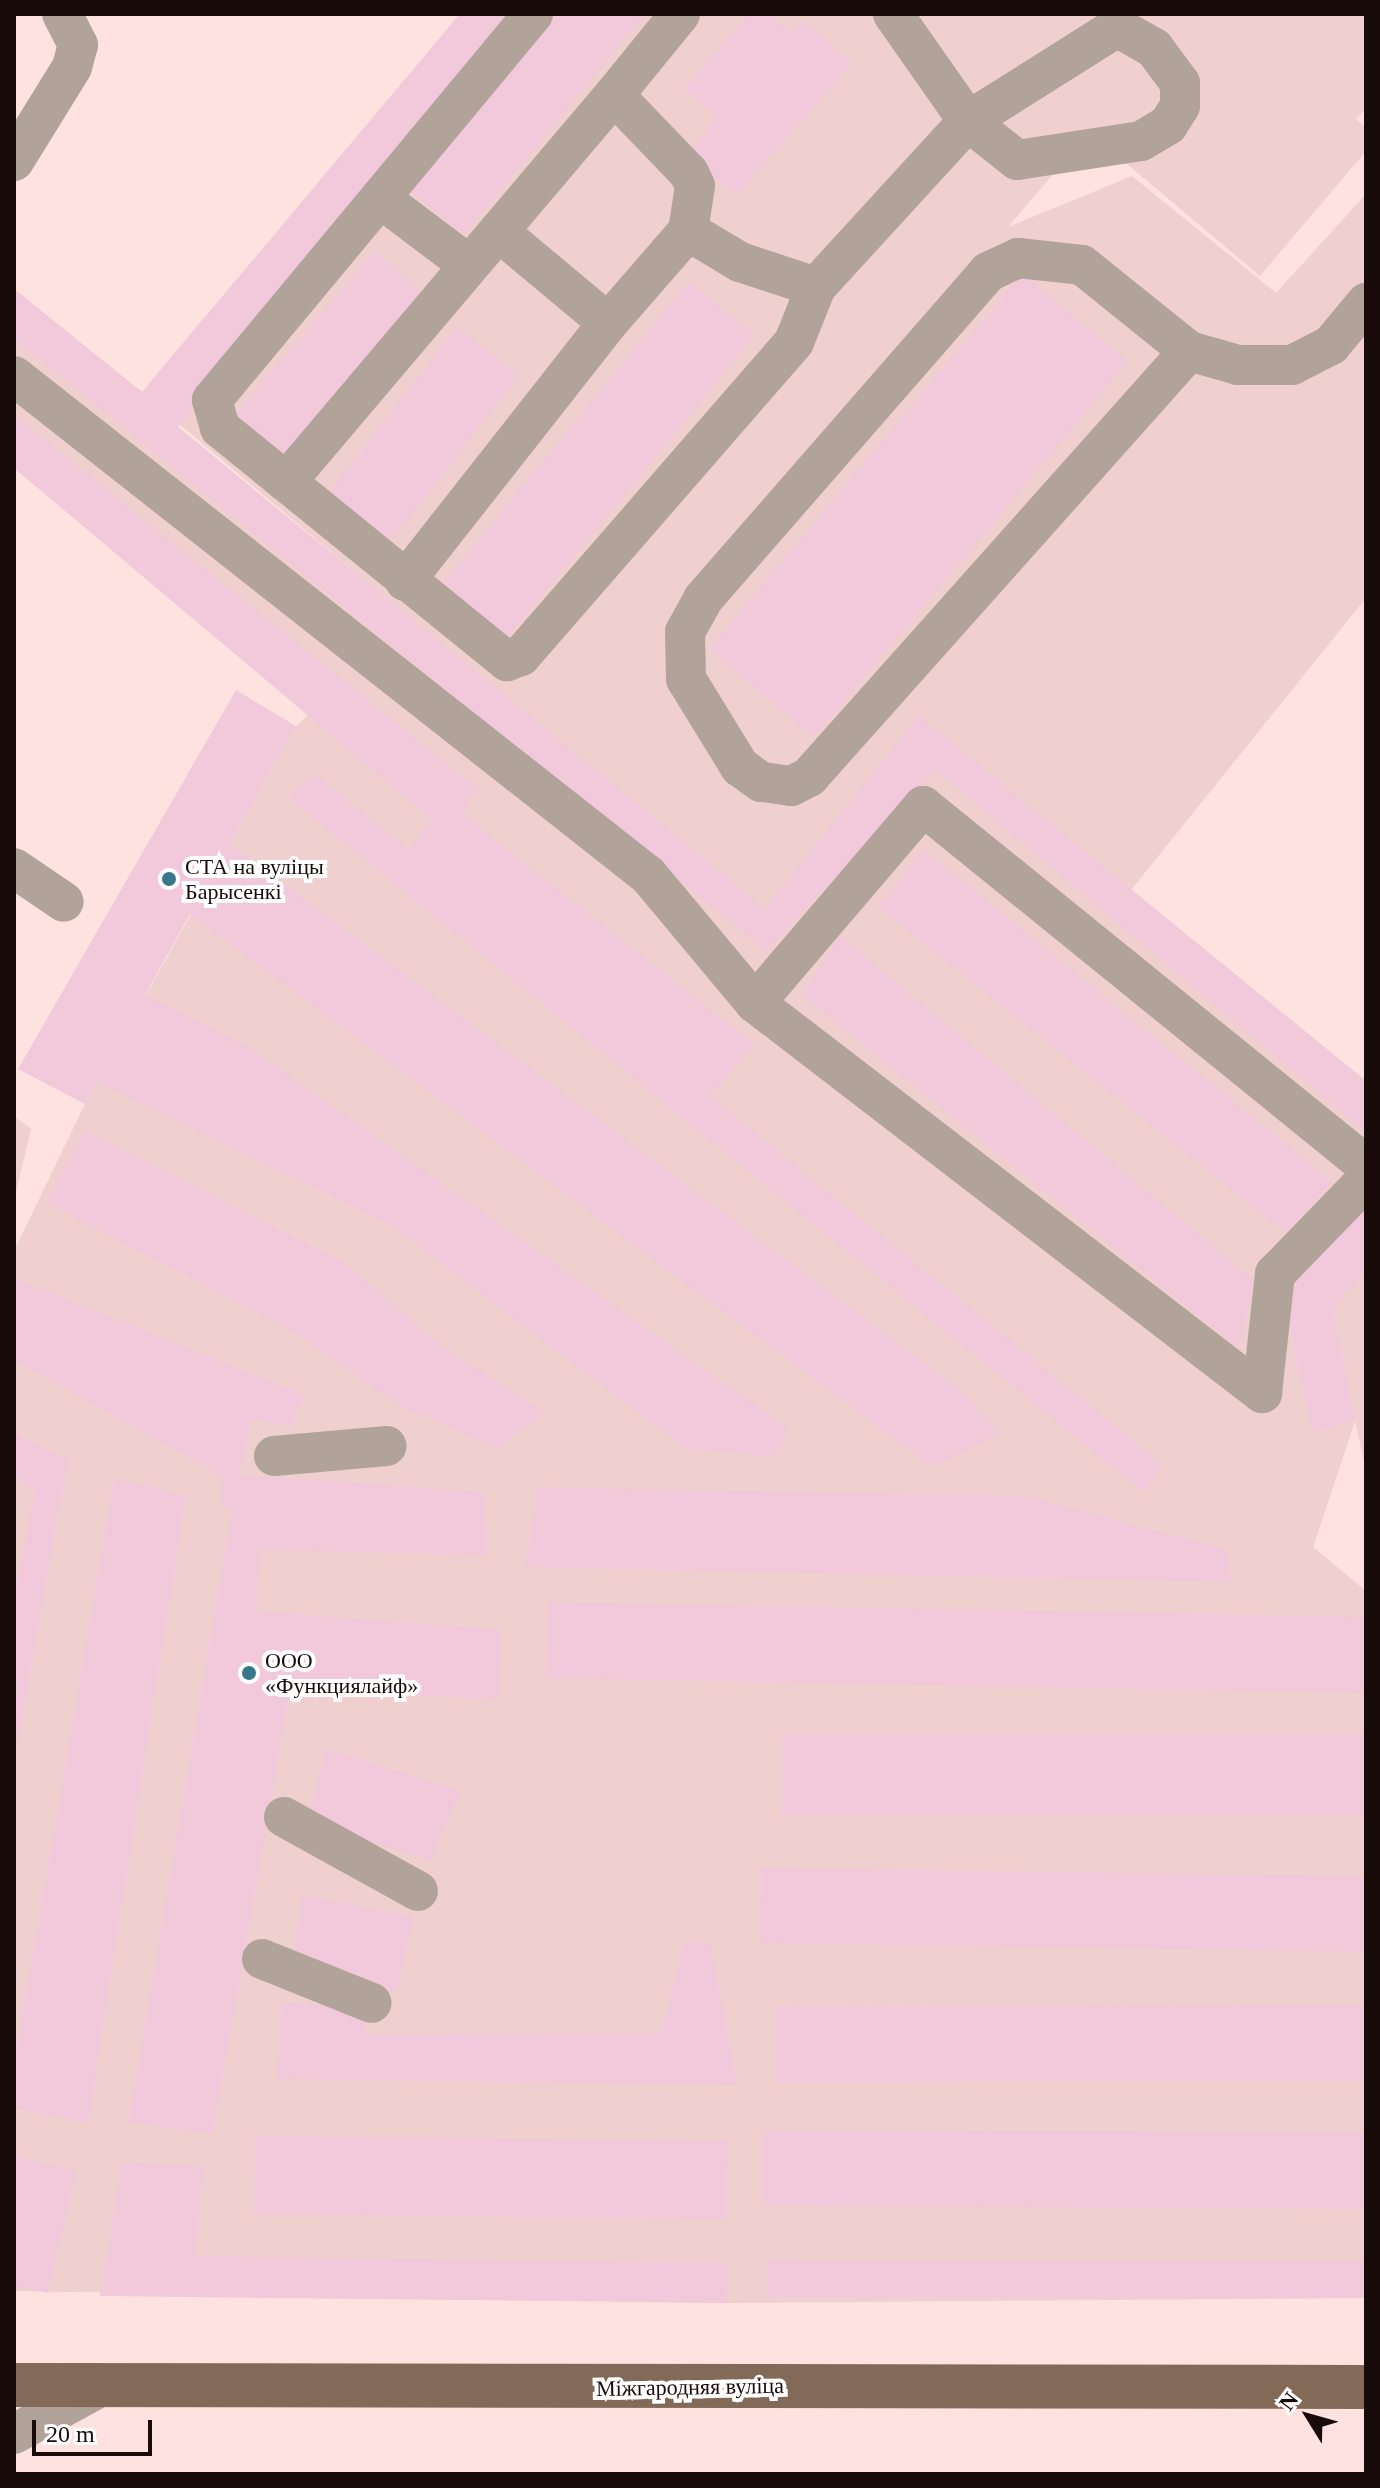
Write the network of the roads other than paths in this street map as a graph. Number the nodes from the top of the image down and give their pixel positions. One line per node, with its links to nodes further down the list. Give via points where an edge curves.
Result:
1 (62, 14): 7 (street, via 78,45 72,67)
2 (533, 14): 8 (street)
3 (680, 14): 5 (street)
4 (893, 14): 6 (street)
5 (614, 95): 9 (street); 10 (street, via 689,173 695,186)
6 (968, 121): 6 (street, via 1017,160 1078,155 1141,141 1168,125 1180,106 1180,83 1154,48 1117,27); 12 (street)
7 (14, 161)
8 (380, 198): 11 (street); 17 (street, via 212,400 220,428)
9 (498, 231): 11 (street); 14 (street)
10 (688, 231): 12 (street, via 740,262); 14 (street)
11 (469, 265): 17 (street)
12 (816, 287): 18 (street, via 794,342 521,656 494,655)
13 (1366, 303): 15 (street, via 1331,345 1292,365 1238,365)
14 (608, 323): 18 (street)
15 (1189, 351): 15 (street, via 809,777 791,786 761,782 740,767 686,679 685,632 703,599 988,272 1018,258 1082,265)
16 (14, 376): 21 (street, via 648,875)
17 (286, 482): 18 (street)
18 (405, 581)
19 (14, 868): 20 (street)
20 (64, 902)
21 (755, 1003): 22 (street, via 923,806); 23 (street, via 1262,1393 1275,1274)
22 (1366, 1165)
23 (1366, 1180)
24 (387, 1446): 25 (street)
25 (274, 1456)
26 (284, 1817): 27 (street)
27 (418, 1891)
28 (262, 1959): 29 (street)
29 (372, 2003)
30 (14, 2385): 31 (main road, Міжгародняя вуліца)
31 (100, 2387): 32 (main road, Міжгародняя вуліца); 33 (street)
32 (1366, 2387)
33 (14, 2434)

